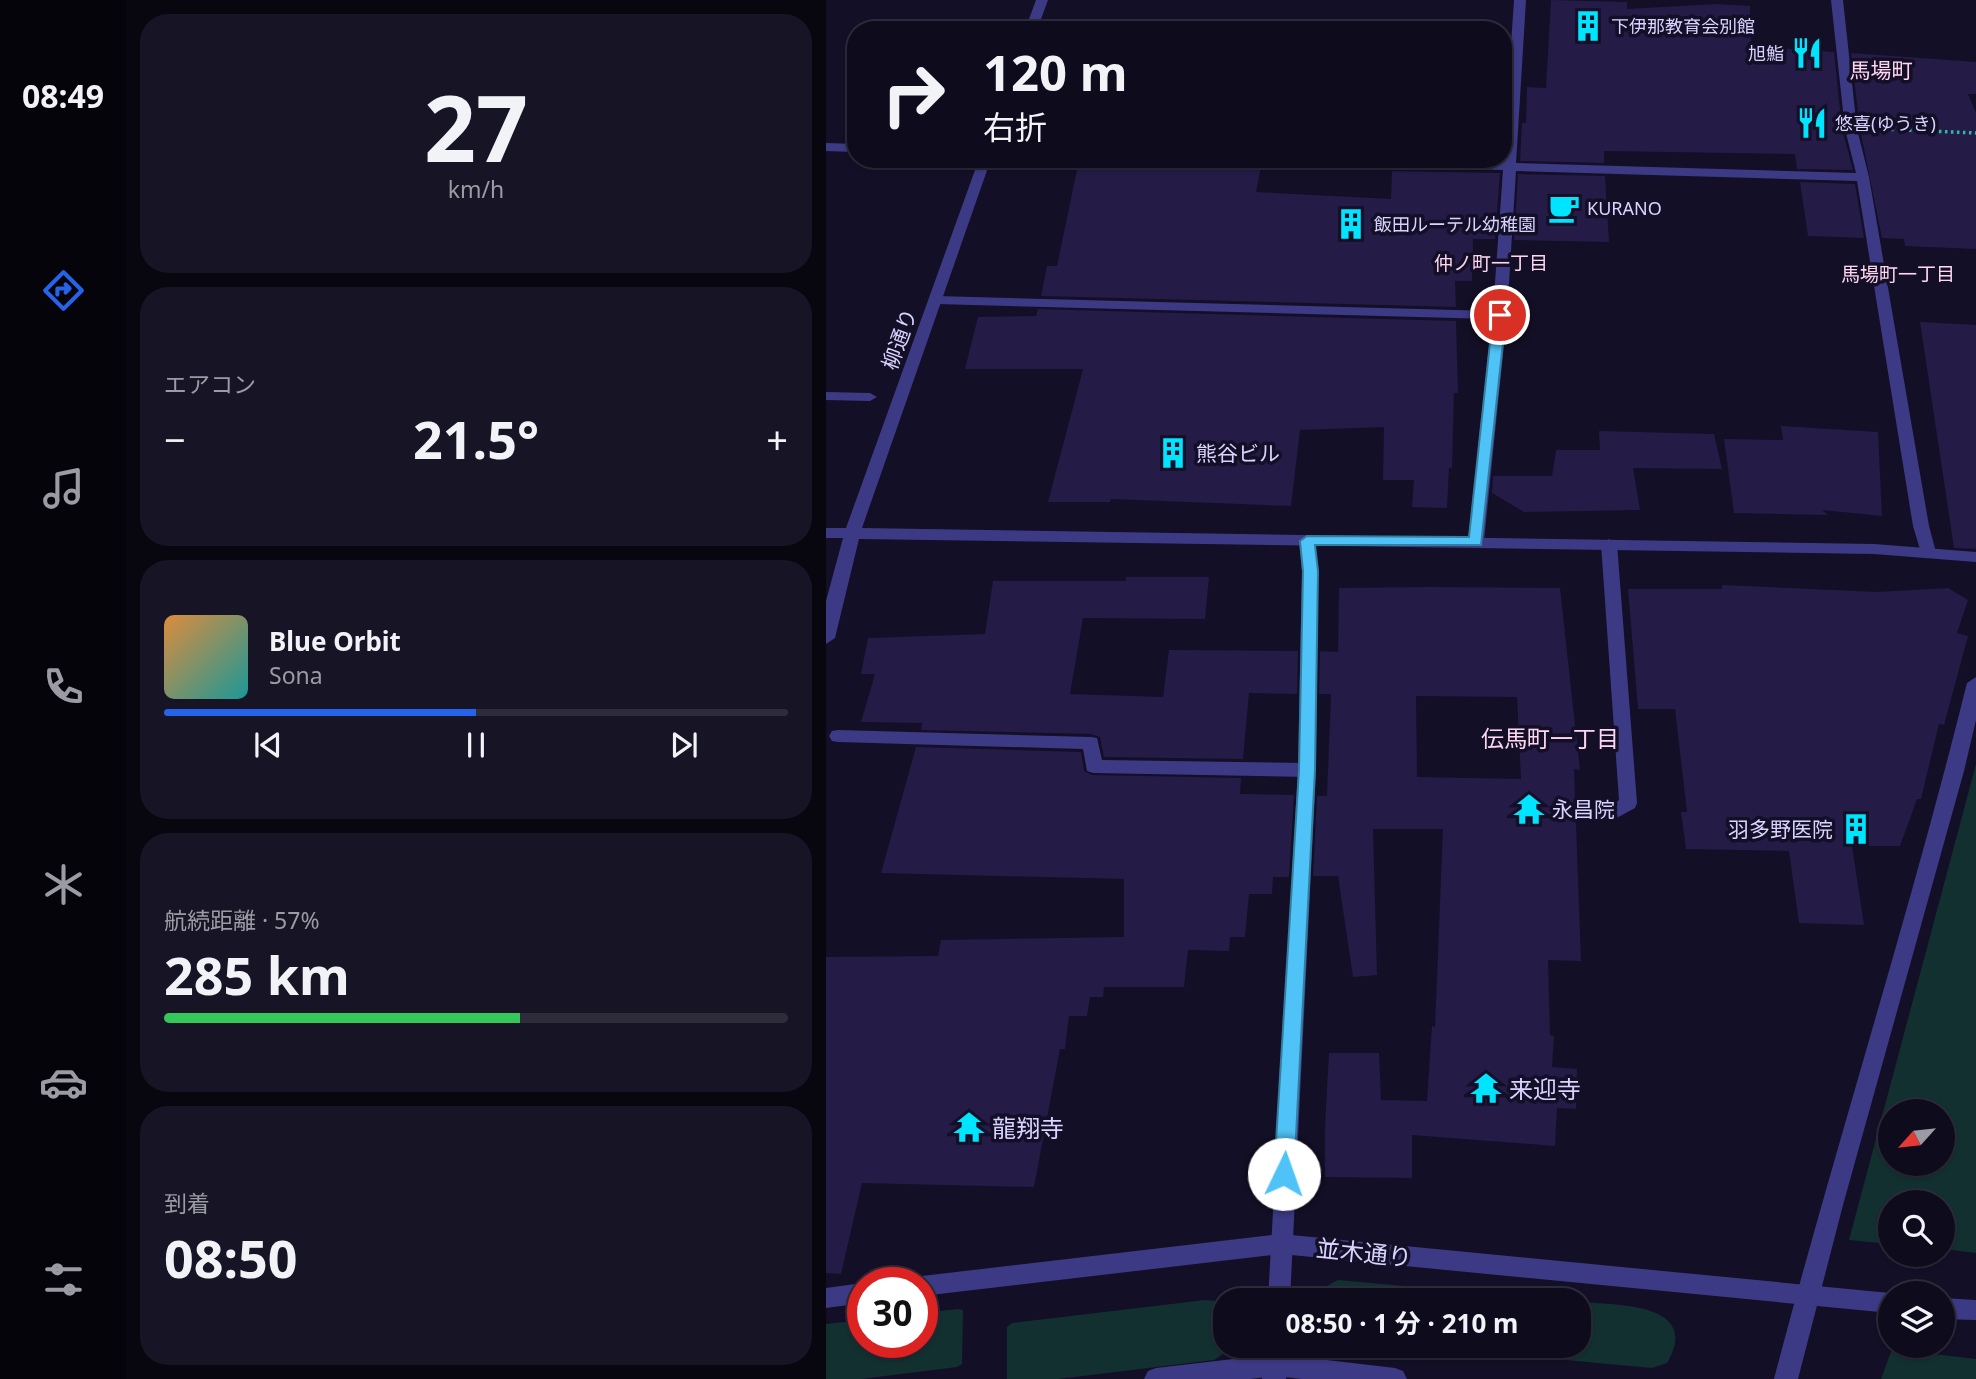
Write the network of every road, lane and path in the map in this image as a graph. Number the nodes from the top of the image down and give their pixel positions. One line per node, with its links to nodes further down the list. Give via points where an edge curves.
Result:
1 (1042, 0): 4 (street)
2 (1520, 0): 7 (street)
3 (1837, 0): 5 (street)
4 (1034, 21)
5 (1851, 128): 6 (path); 13 (street)
6 (1976, 132)
7 (1512, 133)
8 (826, 147): 9 (street)
9 (847, 148)
10 (1512, 166): 13 (street)
11 (982, 168): 14 (street, 柳通り)
12 (1510, 168): 15 (street)
13 (1863, 177): 23 (street)
14 (936, 300): 15 (street); 19 (street, 柳通り, via 862,500)
15 (1500, 315): 21 (street)
16 (826, 396): 17 (street)
17 (870, 397)
18 (826, 534): 19 (street)
19 (854, 534): 20 (street); 25 (street, 柳通り)
20 (1307, 541): 21 (street); 28 (street)
21 (1476, 541): 22 (street)
22 (1609, 544): 23 (street); 29 (street, via 1628,803)
23 (1928, 552): 24 (street)
24 (1976, 556)
25 (826, 638)
26 (1976, 683): 34 (street, via 1928,874)
27 (838, 736): 28 (street, via 1091,743 1093,766)
28 (1307, 770): 30 (street)
29 (1612, 814)
30 (1281, 1244): 31 (street, 並木通り); 32 (street); 34 (street, 並木通り)
31 (938, 1284)
32 (1279, 1288)
33 (847, 1295): 35 (street)
34 (1806, 1297): 36 (street, 並木通り); 42 (street)
35 (826, 1298)
36 (1878, 1302)
37 (1955, 1309): 38 (street)
38 (1976, 1310)
39 (1276, 1363): 40 (street); 41 (street)
40 (1156, 1379)
41 (1395, 1379)
42 (1786, 1379)

